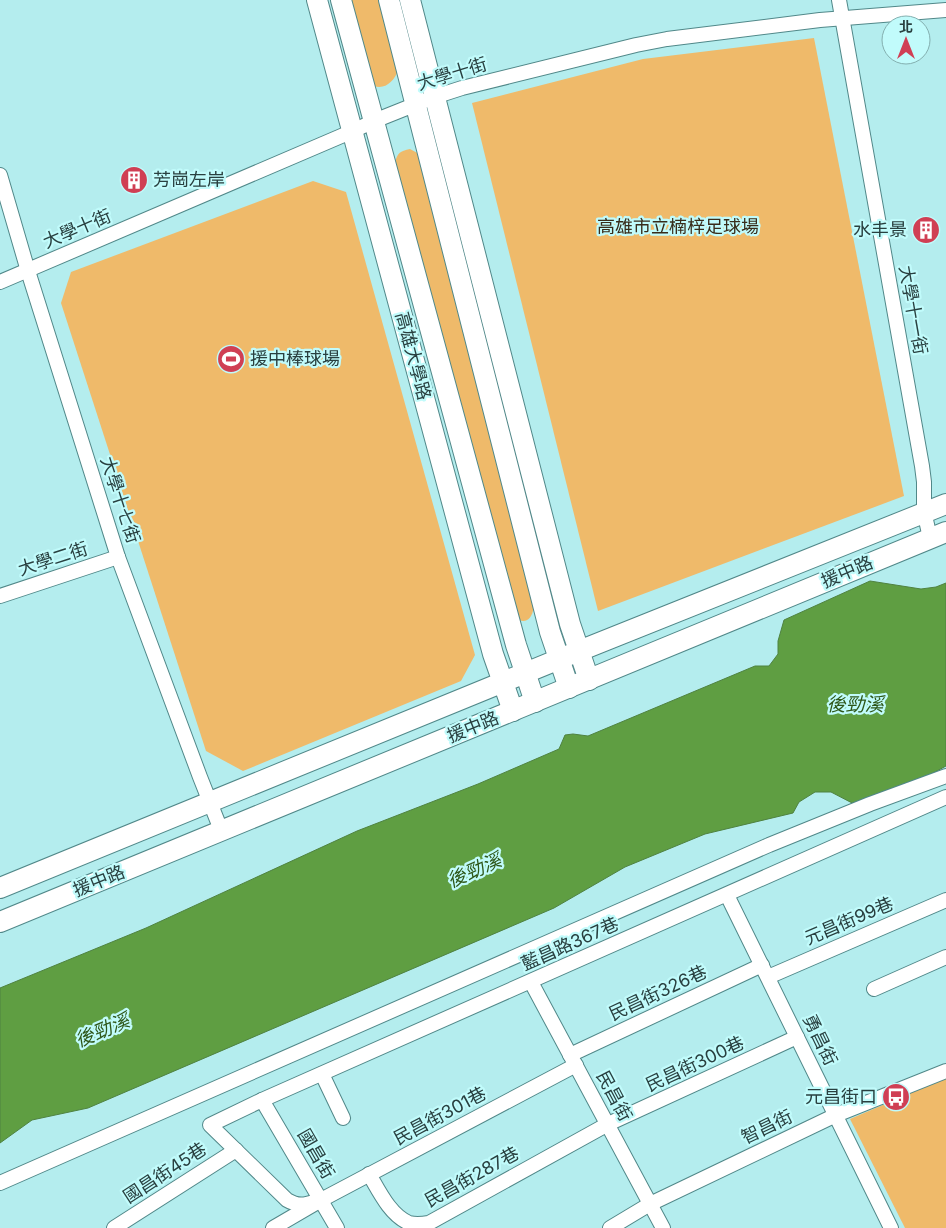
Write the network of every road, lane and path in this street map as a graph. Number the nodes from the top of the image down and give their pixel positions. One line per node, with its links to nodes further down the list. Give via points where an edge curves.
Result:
1 (317, 0): 11 (street, 高雄大學路)
2 (341, 0): 10 (street, 高雄大學路)
3 (389, 0): 9 (street)
4 (410, 0): 8 (street)
5 (839, 0): 7 (street, 大學十一街)
6 (946, 10): 7 (street, 大學十街)
7 (842, 18): 8 (street, 大學十街, via 678,37); 16 (street, 大學十一街, via 922,466)
8 (434, 96): 9 (street, 大學十街); 20 (street)
9 (415, 105): 10 (street, 大學十街); 21 (street)
10 (374, 121): 11 (street, 大學十街); 22 (street, 高雄大學路)
11 (353, 131): 13 (street, 大學十街); 24 (street, 高雄大學路)
12 (0, 175): 13 (street, 大學十七街)
13 (28, 271): 14 (street, 大學十街); 18 (street, 大學十七街)
14 (0, 282)
15 (946, 504): 16 (street, 援中路)
16 (924, 512): 17 (street, 大學十一街); 20 (street, 援中路)
17 (938, 535): 23 (street, 援中路)
18 (118, 557): 19 (street, 大學二街); 30 (street, 大學十七街)
19 (0, 596)
20 (579, 651): 21 (street, 援中路); 23 (street)
21 (559, 659): 22 (street, 援中路); 25 (street)
22 (525, 673): 24 (street, 援中路); 26 (street, 高雄大學路)
23 (588, 680): 25 (street, 援中路)
24 (503, 682): 27 (street, 高雄大學路); 30 (street, 援中路)
25 (569, 688): 26 (street, 援中路)
26 (535, 702): 27 (street, 援中路)
27 (513, 711): 31 (street, 援中路)
28 (946, 776): 50 (street, via 769,845)
29 (946, 798): 33 (street, 藍昌路367巷)
30 (210, 802): 31 (street, 大學十七街); 32 (street, 援中路)
31 (221, 830): 35 (street, 援中路)
32 (0, 888)
33 (728, 895): 37 (street, 勇昌街); 38 (street, 藍昌路367巷)
34 (946, 900): 37 (street, 元昌街99巷)
35 (0, 922)
36 (946, 957): 39 (street)
37 (765, 971): 40 (street, 勇昌街); 41 (street, 民昌街326巷)
38 (531, 982): 41 (street, 民昌街); 43 (street, 藍昌路367巷)
39 (874, 989)
40 (797, 1037): 45 (street, 勇昌街); 47 (street, 民昌街300巷)
41 (573, 1060): 47 (street, 民昌街); 49 (street, 民昌街301巷)
42 (946, 1071): 45 (street, 智昌街)
43 (322, 1074): 44 (street, 藍昌路367巷); 46 (street)
44 (262, 1100): 48 (street, 藍昌路367巷, via 210,1125); 51 (street, 國昌街)
45 (836, 1115): 52 (street, 智昌街); 58 (street, 勇昌街)
46 (343, 1118)
47 (608, 1124): 49 (street, 民昌街287巷, via 429,1223 410,1223 401,1218 383,1198); 52 (street, 民昌街)
48 (236, 1150): 51 (street, via 287,1200 302,1205); 53 (street, 國昌街45巷)
49 (369, 1174): 51 (street, 民昌街301巷)
50 (0, 1183)
51 (321, 1200): 54 (street, 民昌街301巷); 55 (street, 國昌街)
52 (650, 1204): 56 (street, 智昌街); 57 (street, 民昌街)
53 (114, 1228)
54 (273, 1228)
55 (337, 1228)
56 (610, 1228)
57 (663, 1228)
58 (891, 1228)

